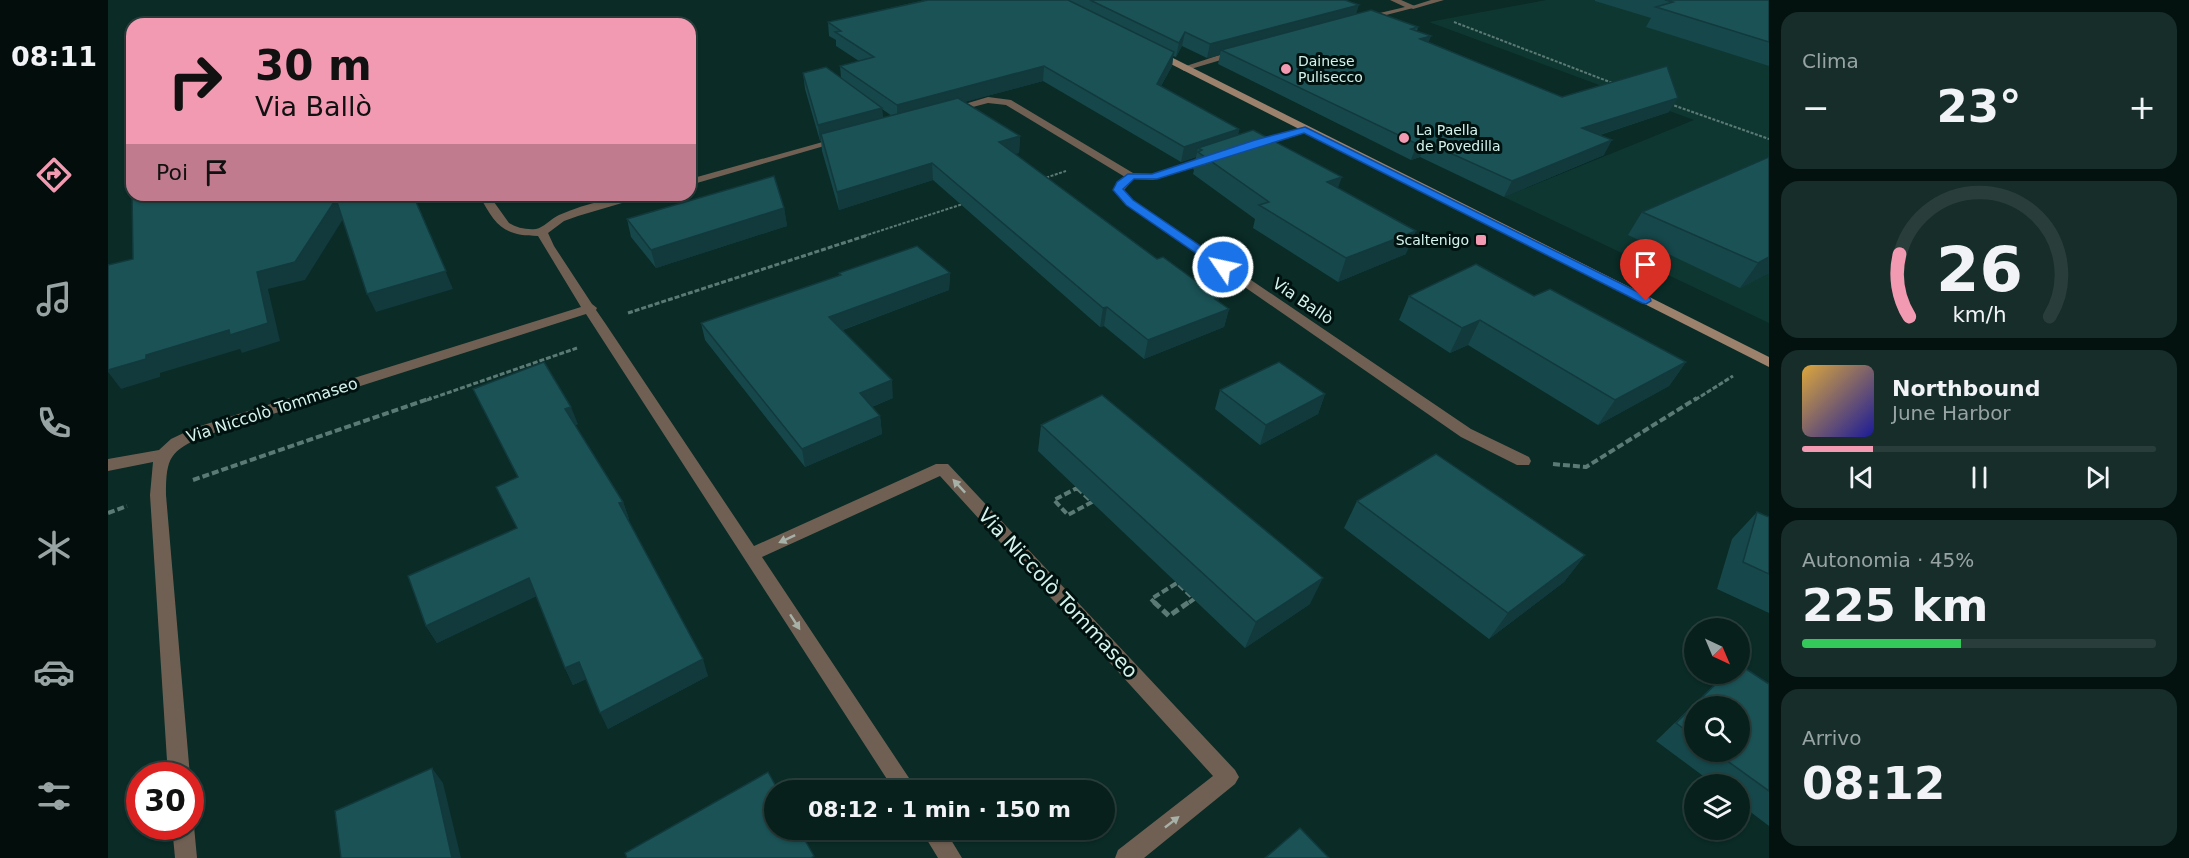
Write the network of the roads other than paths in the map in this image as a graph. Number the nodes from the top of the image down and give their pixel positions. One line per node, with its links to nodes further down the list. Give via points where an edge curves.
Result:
1 (1394, 0): 3 (street)
2 (1440, 0): 3 (street)
3 (1410, 8): 4 (street)
4 (1362, 20)
5 (1143, 47): 7 (main road)
6 (1250, 50): 7 (street)
7 (1184, 68): 9 (main road)
8 (938, 113): 11 (street, via 988,100 1008,102)
9 (1305, 130): 11 (street, via 1153,177); 17 (main road)
10 (850, 138): 12 (street)
11 (1131, 176): 19 (street, Via Ballò, via 1118,190 1129,202 1466,433)
12 (696, 180)
13 (488, 201): 15 (street, via 504,227 513,232)
14 (623, 201): 15 (street, via 564,218)
15 (542, 232): 16 (street)
16 (594, 316): 18 (street, Via Niccolò Tommaseo, via 199,432 175,442); 21 (street)
17 (1769, 363)
18 (161, 455): 20 (street); 22 (street, via 158,495)
19 (1523, 460)
20 (108, 465)
21 (752, 555): 23 (street, one-way to 23); 28 (street, Via Niccolò Tommaseo, one-way to 21, via 1228,777 942,468)
22 (178, 762)
23 (899, 780)
24 (184, 840): 26 (street)
25 (939, 840): 27 (street)
26 (186, 858)
27 (951, 858)
28 (1126, 858)

